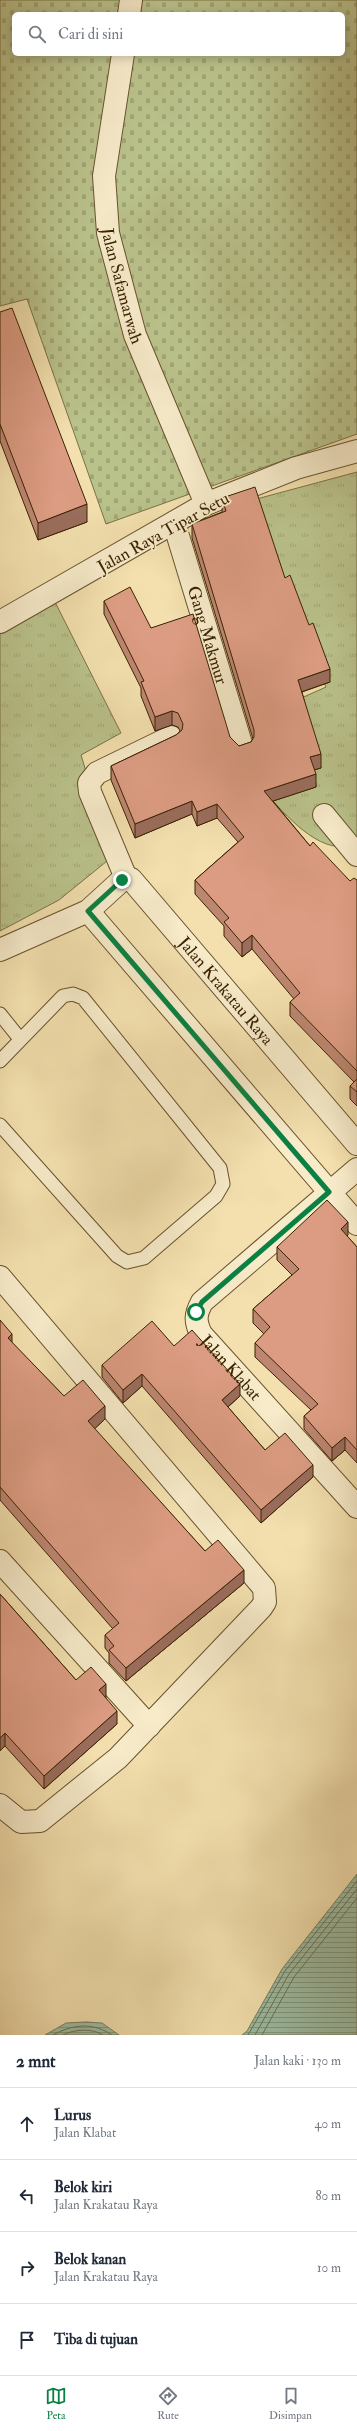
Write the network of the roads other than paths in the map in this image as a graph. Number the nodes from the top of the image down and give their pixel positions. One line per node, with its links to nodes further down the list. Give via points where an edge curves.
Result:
1 (131, 0): 2 (street)
2 (129, 12)
3 (123, 56): 5 (street, Jalan Safamarwah, via 104,176 108,233 135,335)
4 (357, 451): 5 (street, Jalan Raya Tipar Setu, via 296,468)
5 (206, 504): 6 (street, Jalan Raya Tipar Setu)
6 (174, 523): 7 (street, Jalan Raya Tipar Setu); 9 (street, Gang Makmur)
7 (0, 622)
8 (171, 737): 12 (street, via 98,773 89,783 90,792)
9 (242, 747)
10 (324, 815): 11 (street)
11 (357, 855)
12 (126, 878): 13 (street); 19 (street, Jalan Krakatau Raya, via 131,879)
13 (88, 911): 14 (street); 21 (street)
14 (0, 950)
15 (0, 1014): 16 (lane)
16 (20, 1039): 17 (lane); 18 (lane, via 63,996 73,994 82,998 220,1168 223,1184 216,1196 144,1258 127,1262 117,1256)
17 (0, 1061)
18 (0, 1125)
19 (357, 1144)
20 (357, 1169): 21 (street, Jalan Klabat)
21 (329, 1192): 22 (street); 24 (street, Jalan Klabat, via 202,1302 196,1312 195,1322 201,1334)
22 (357, 1224)
23 (0, 1277): 26 (street, via 264,1588 265,1602 261,1608)
24 (357, 1507)
25 (0, 1561): 26 (street)
26 (149, 1726): 27 (street, via 118,1758 40,1821 21,1822)
27 (0, 1806)

